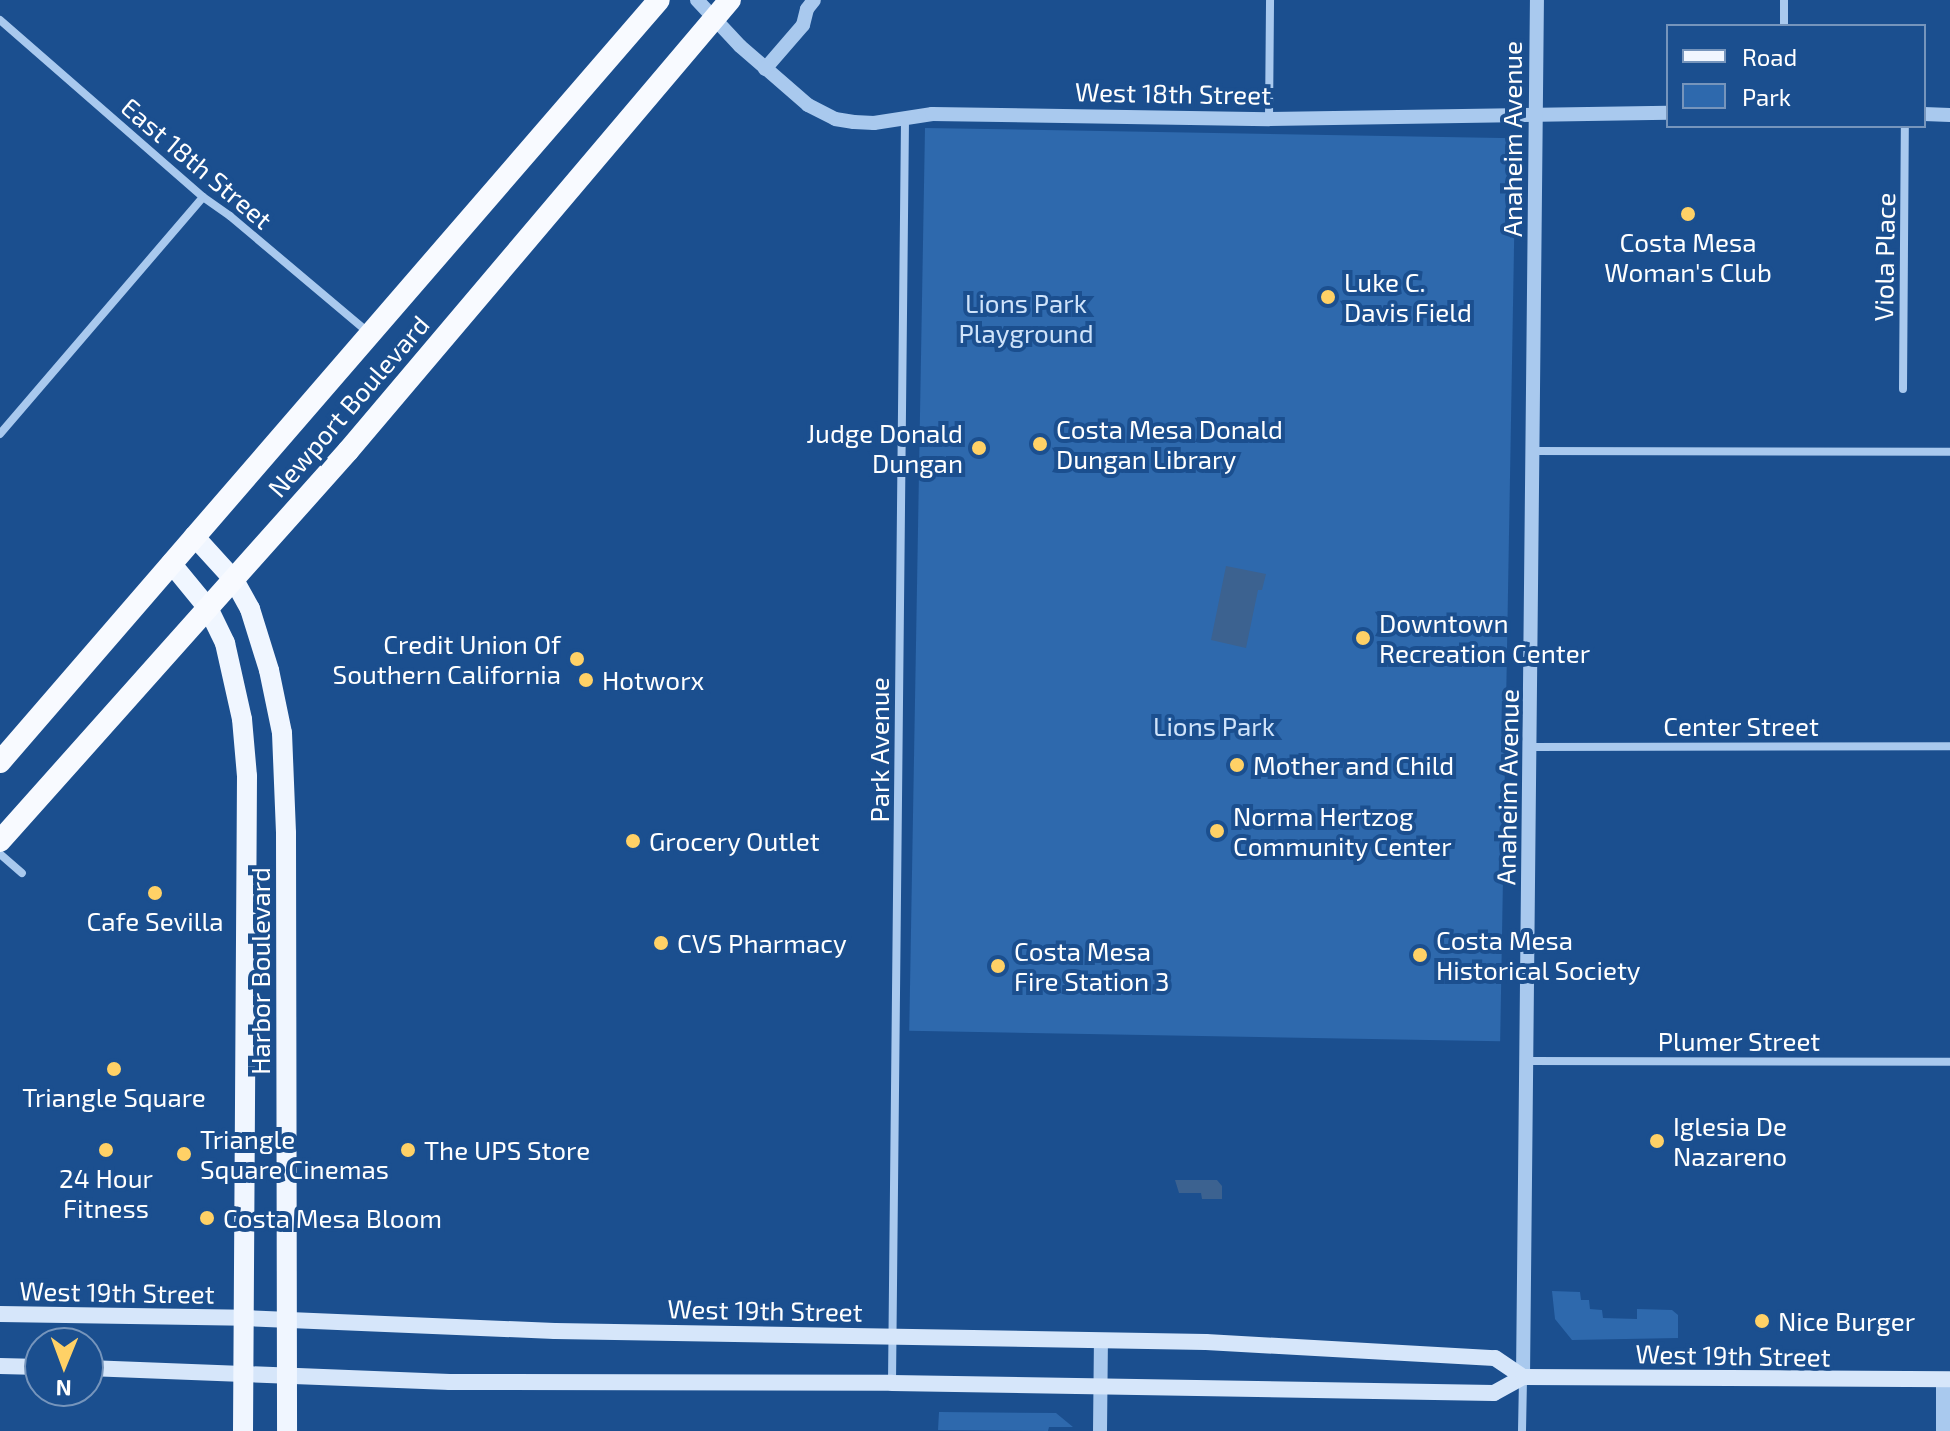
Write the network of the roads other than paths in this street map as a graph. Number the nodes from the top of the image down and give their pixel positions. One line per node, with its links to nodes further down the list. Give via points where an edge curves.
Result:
1 (659, 0): 20 (highway, Newport Boulevard)
2 (697, 0): 8 (street, West 18th Street)
3 (730, 0): 8 (highway, Newport Boulevard)
4 (1270, 0): 17 (street)
5 (1537, 0): 12 (street, Anaheim Avenue)
6 (1784, 0): 10 (street)
7 (810, 4): 11 (street, via 803,25)
8 (715, 19): 11 (street, West 18th Street); 27 (highway, Newport Boulevard)
9 (0, 20): 19 (street, East 18th Street)
10 (1784, 24)
11 (765, 69): 16 (street, West 18th Street, via 808,105 835,119 874,123)
12 (1536, 112): 13 (street, West 18th Street); 17 (street, West 18th Street); 23 (street, Anaheim Avenue)
13 (1666, 113)
14 (1926, 114): 15 (street)
15 (1950, 115)
16 (905, 118): 17 (street, West 18th Street, via 947,114); 40 (street, Park Avenue)
17 (1269, 119)
18 (1905, 128): 21 (street, Viola Place)
19 (203, 197): 20 (street, East 18th Street); 22 (street)
20 (370, 334): 25 (highway, Newport Boulevard)
21 (1903, 389)
22 (0, 434)
23 (1533, 451): 24 (street); 30 (street, Anaheim Avenue)
24 (1950, 452)
25 (194, 536): 26 (highway, Newport Boulevard); 27 (main road, Harbor Boulevard)
26 (171, 563): 28 (main road, Harbor Boulevard); 31 (highway, Newport Boulevard)
27 (234, 580): 28 (highway, Newport Boulevard); 39 (main road, Harbor Boulevard, via 257,625 269,670 286,783)
28 (208, 608): 32 (highway, Newport Boulevard); 38 (main road, Harbor Boulevard, via 235,682 247,776)
29 (1950, 746): 30 (street, Center Street)
30 (1531, 747): 35 (street, Anaheim Avenue)
31 (0, 762)
32 (0, 841)
33 (0, 854): 34 (street)
34 (22, 873)
35 (1528, 1061): 36 (street, Plumer Street); 47 (street, Anaheim Avenue)
36 (1950, 1062)
37 (0, 1314): 38 (main road, West 19th Street)
38 (244, 1318): 39 (main road, West 19th Street); 45 (main road, Harbor Boulevard)
39 (288, 1320): 40 (main road, West 19th Street); 46 (main road, Harbor Boulevard)
40 (894, 1336): 41 (main road, West 19th Street); 49 (street, Park Avenue)
41 (1101, 1340): 47 (main road, West 19th Street, via 1495,1358); 50 (street)
42 (0, 1366): 43 (main road)
43 (24, 1367)
44 (104, 1369): 45 (main road, West 19th Street)
45 (243, 1374): 46 (main road, West 19th Street); 51 (main road, Harbor Boulevard)
46 (287, 1377): 49 (main road, West 19th Street); 52 (main road, Harbor Boulevard)
47 (1523, 1377): 48 (main road, West 19th Street); 50 (main road, West 19th Street, via 1494,1393); 54 (street, Anaheim Avenue)
48 (1948, 1382): 55 (street)
49 (892, 1383): 50 (main road, West 19th Street)
50 (1101, 1386): 53 (street)
51 (243, 1431)
52 (287, 1431)
53 (1100, 1431)
54 (1522, 1431)
55 (1943, 1431)

